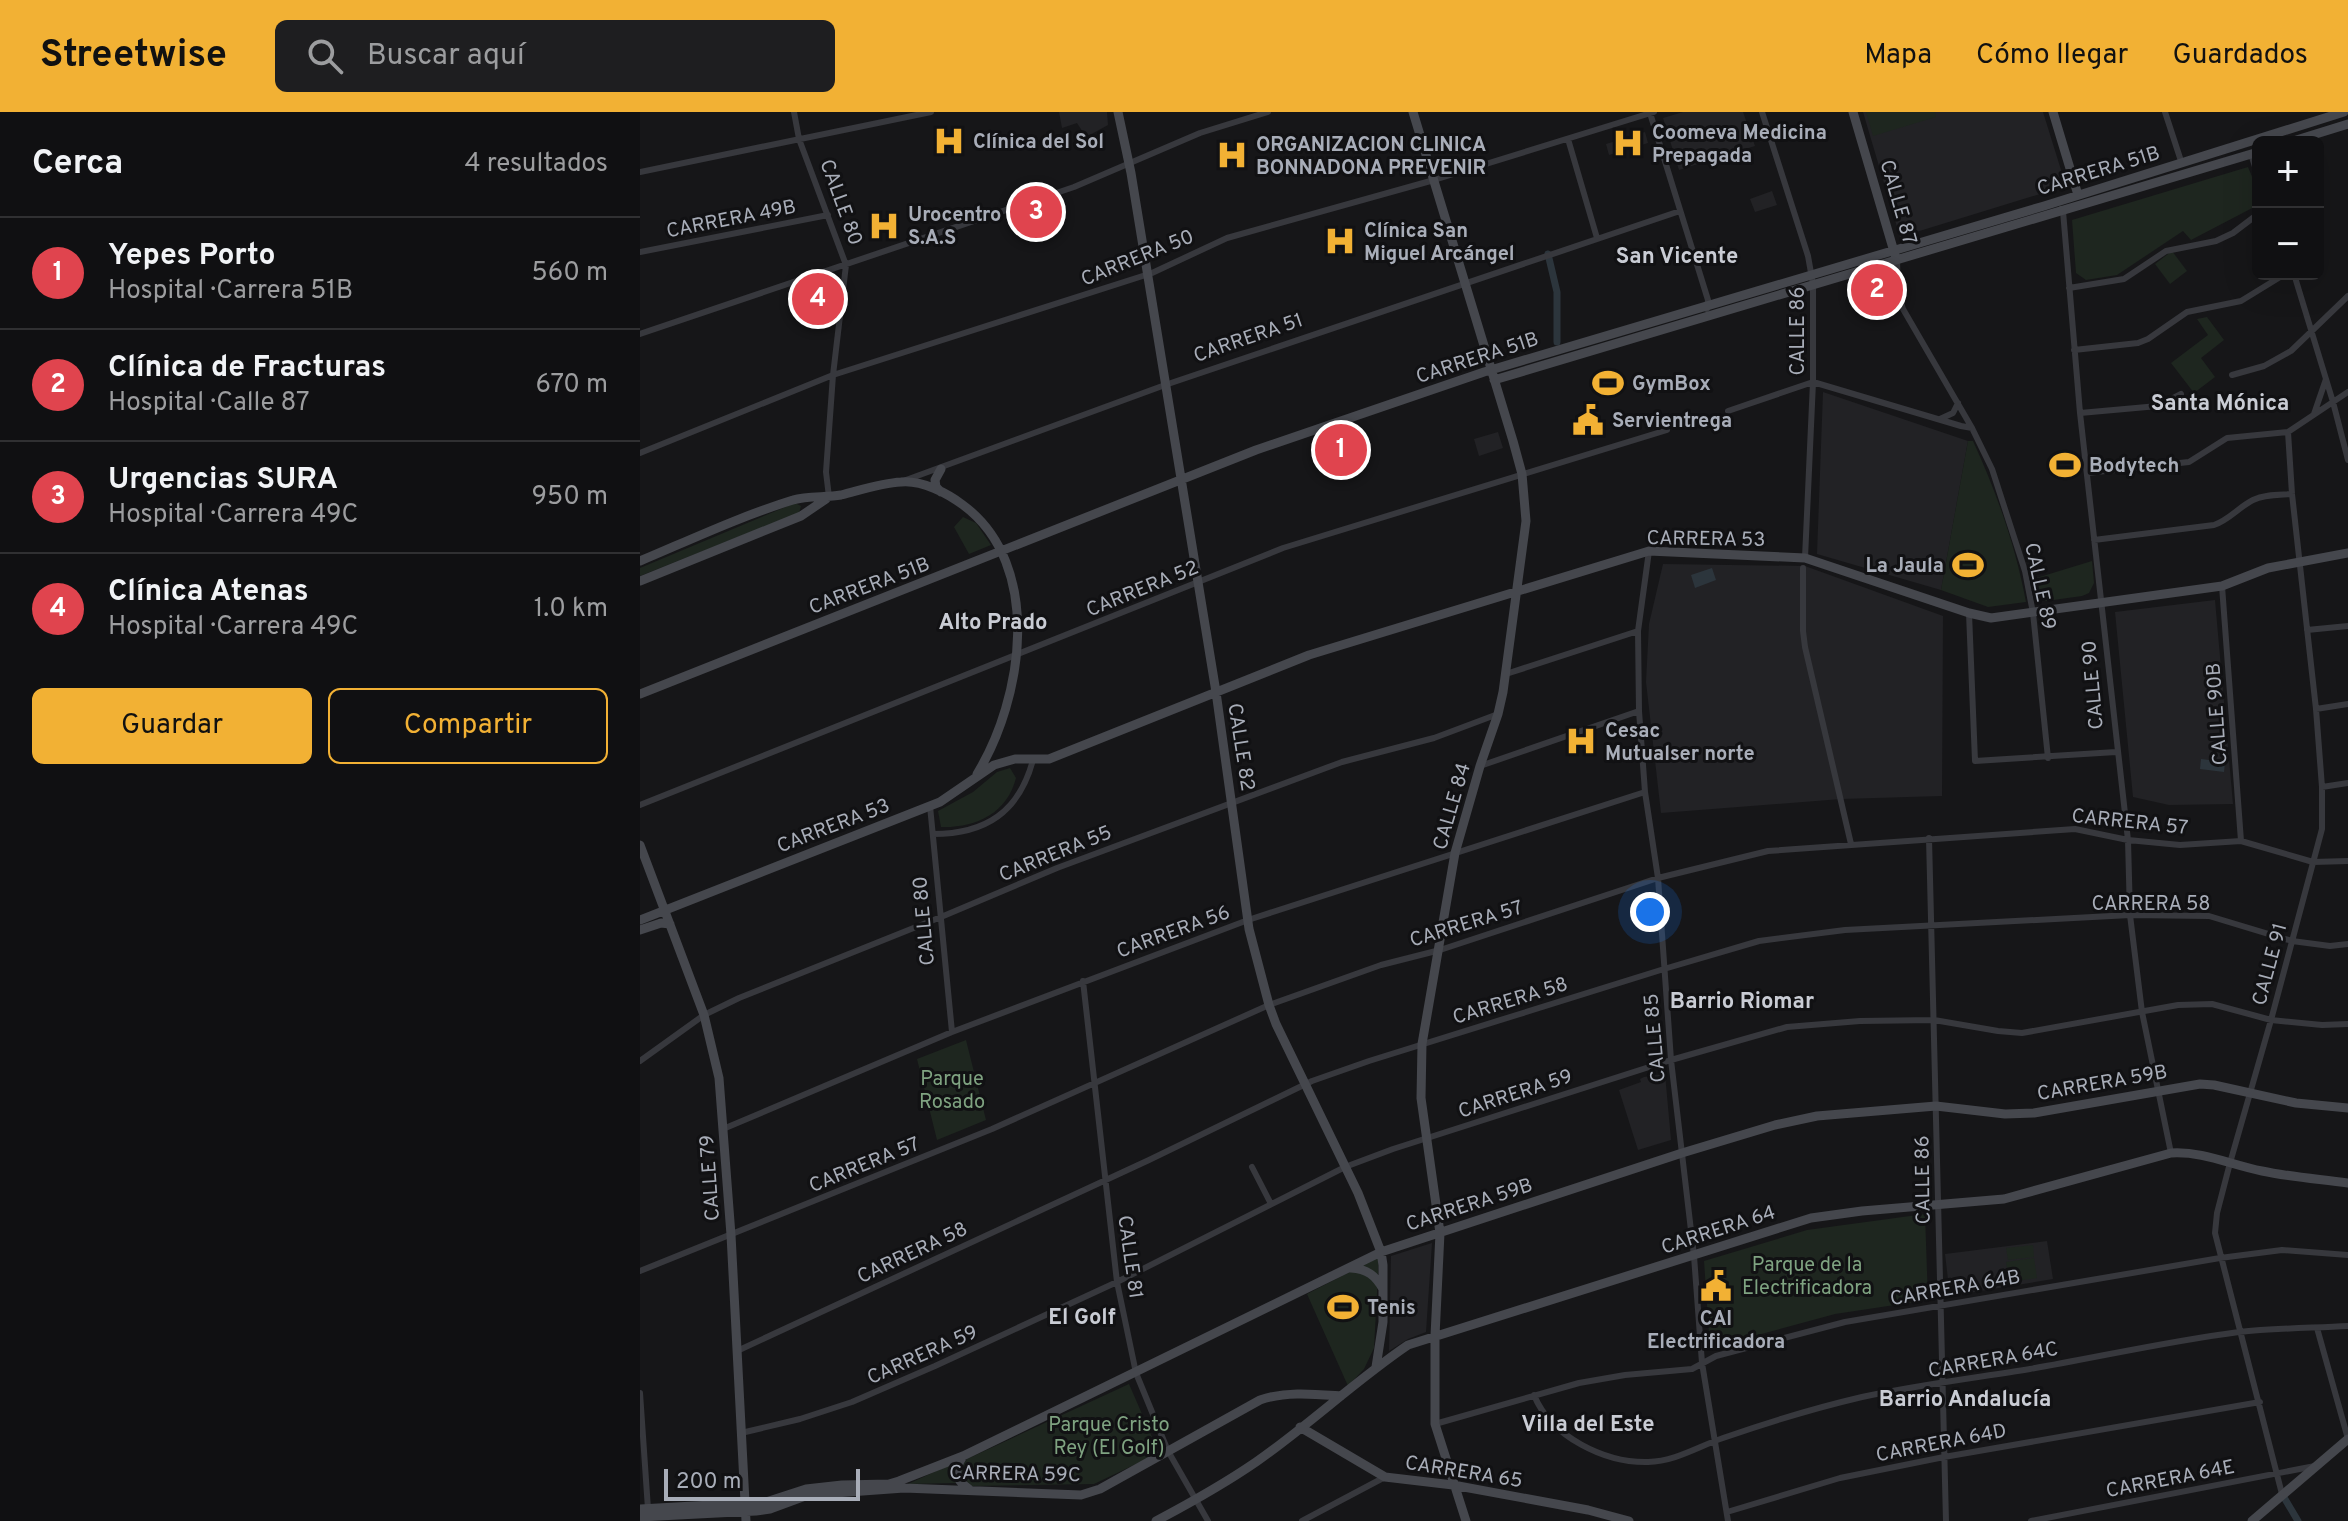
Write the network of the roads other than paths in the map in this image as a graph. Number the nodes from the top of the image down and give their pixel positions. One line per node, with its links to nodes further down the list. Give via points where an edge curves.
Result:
1 (794, 112): 15 (street, CALLE 80)
2 (931, 112): 15 (street)
3 (1118, 112): 18 (street, CALLE 82)
4 (1268, 112): 18 (street, via 1200,133)
5 (1413, 112): 21 (street, CALLE 84)
6 (1651, 112): 16 (street, CARRERA 50); 24 (street)
7 (1762, 112): 33 (street, CALLE 86)
8 (1853, 112): 30 (street, CALLE 87)
9 (2053, 112): 22 (street)
10 (2165, 112): 19 (street)
11 (2344, 112): 12 (street, CARRERA 51B)
12 (2309, 118): 19 (street, CARRERA 51B)
13 (2348, 124): 14 (street)
14 (2309, 136)
15 (799, 139): 20 (street); 26 (street, CALLE 80)
16 (1568, 139): 21 (street, CARRERA 50); 28 (street)
17 (2252, 154): 25 (street, CARRERA 51B)
18 (1129, 164): 31 (street); 32 (street, CALLE 82)
19 (2182, 164): 22 (street, CARRERA 51B)
20 (640, 172)
21 (1434, 180): 32 (street, CARRERA 50, via 1227,238); 36 (street, CALLE 84)
22 (2078, 195): 23 (street, CARRERA 51B); 25 (street)
23 (2052, 203): 25 (street); 30 (street, CARRERA 51B)
24 (1680, 211): 28 (street, CARRERA 51); 39 (street)
25 (2063, 211): 30 (street, CARRERA 51B); 37 (street, CALLE 90)
26 (828, 215): 29 (street, CARRERA 49B); 31 (street, CALLE 80)
27 (2252, 219): 37 (street, via 2216,241 2166,251 2124,279)
28 (1597, 238): 36 (street, CARRERA 51)
29 (640, 252)
30 (1895, 254): 33 (street, CARRERA 51B); 53 (street, CALLE 87, via 1903,309)
31 (846, 265): 42 (street); 44 (street, CALLE 80)
32 (1147, 275): 44 (street, CARRERA 50); 49 (street, CALLE 82)
33 (1813, 279): 39 (street, CARRERA 51B); 40 (street, CARRERA 51B); 48 (street, CALLE 86)
34 (2275, 280): 43 (street, via 2241,301 2187,312 2138,343)
35 (2296, 280): 41 (street)
36 (1464, 283): 45 (street, CALLE 84); 49 (street, CARRERA 51)
37 (2069, 288): 43 (street, CALLE 90)
38 (2348, 296): 41 (street)
39 (1707, 305): 40 (street); 45 (street, CARRERA 51B)
40 (1705, 316): 45 (street, CARRERA 51B)
41 (2311, 332): 46 (street, via 2277,360); 47 (street)
42 (640, 334)
43 (2074, 350): 55 (street, CALLE 90)
44 (833, 375): 61 (street, CARRERA 50); 70 (street, CALLE 80)
45 (1493, 375): 65 (street, CALLE 84); 67 (street, CARRERA 51B, via 1256,450)
46 (2232, 375)
47 (2326, 378): 52 (street); 56 (street)
48 (1813, 382): 54 (street); 57 (street); 81 (street, CALLE 86)
49 (1165, 385): 63 (street, CARRERA 51); 67 (street, CALLE 82)
50 (2348, 392): 52 (street)
51 (2181, 394): 55 (street, via 2158,406)
52 (2333, 402): 56 (street); 62 (street)
53 (1958, 403): 57 (street, via 1953,413); 58 (street, CALLE 87)
54 (1728, 411)
55 (2080, 413): 64 (street, CALLE 90)
56 (2313, 417): 60 (street)
57 (1940, 419): 58 (street)
58 (1972, 428): 88 (street, CALLE 89, via 1992,469)
59 (1667, 430): 65 (street, CARRERA 52)
60 (2288, 432): 64 (street, via 2227,438 2189,462); 69 (street, CALLE 91)
61 (640, 453)
62 (2348, 460)
63 (941, 469): 66 (street, CARRERA 51); 68 (street, via 935,480)
64 (2087, 473): 74 (street, CALLE 90)
65 (1522, 474): 83 (street, CARRERA 52, via 1283,548); 85 (street, CALLE 84, via 1526,521)
66 (902, 481): 68 (street); 70 (street, CARRERA 51)
67 (1180, 481): 77 (street, CARRERA 51B); 83 (street, CALLE 82)
68 (941, 492): 77 (street, via 974,514)
69 (2292, 494): 74 (street, via 2262,497 2214,525); 80 (street, CALLE 91)
70 (829, 497): 71 (street, CARRERA 51); 72 (street, CARRERA 51)
71 (796, 499): 72 (street, via 806,506); 73 (street, CARRERA 51)
72 (801, 516): 75 (street, CARRERA 51)
73 (710, 532): 75 (street); 79 (street, CARRERA 51)
74 (2094, 540): 86 (street, CALLE 90)
75 (717, 550): 82 (street, CARRERA 51)
76 (1649, 551): 81 (street, CARRERA 53); 85 (street, CARRERA 53); 91 (street, CALLE 85)
77 (1002, 552): 92 (street, via 1016,607); 95 (street, CARRERA 51B)
78 (2348, 553): 80 (street, CARRERA 53)
79 (640, 561)
80 (2301, 562): 84 (street, CARRERA 53); 90 (street, CALLE 91)
81 (1804, 563): 87 (street, CARRERA 53); 115 (street, CALLE 86, via 1805,647)
82 (640, 581)
83 (1198, 582): 92 (street, CARRERA 52); 94 (street, CALLE 82)
84 (2222, 586): 86 (street, CARRERA 53); 114 (street, CALLE 90B)
85 (1517, 591): 93 (street, CALLE 84); 94 (street, CARRERA 53, via 1309,655)
86 (2102, 604): 88 (street, CARRERA 53); 100 (street, CALLE 90)
87 (1969, 613): 88 (street, CARRERA 53, via 1991,618); 101 (street, via 1975,761)
88 (2033, 613): 101 (street, CALLE 89)
89 (2348, 626): 90 (street)
90 (2307, 630): 97 (street, CALLE 91)
91 (1638, 631): 93 (street); 98 (street, CALLE 85)
92 (1015, 657): 104 (street, via 1000,729); 109 (street, CARRERA 52)
93 (1506, 674): 99 (street, CALLE 84)
94 (1216, 692): 102 (street, CARRERA 53, via 1049,759); 108 (street, CALLE 82)
95 (640, 694)
96 (2348, 704): 97 (street)
97 (2316, 709): 106 (street, CALLE 91)
98 (1639, 711): 103 (street); 107 (street, CALLE 85)
99 (1498, 714): 103 (street, CALLE 84); 108 (street, CARRERA 55)
100 (2116, 752): 101 (street); 113 (street, CALLE 90)
101 (2048, 758)
102 (1033, 760): 104 (street, CARRERA 53, via 1004,761); 111 (street, via 1023,789 1007,810 974,829)
103 (1480, 766): 117 (street, CALLE 84)
104 (976, 777): 110 (street, CARRERA 53)
105 (2348, 783): 106 (street)
106 (2322, 787): 119 (street, CALLE 91, via 2322,829)
107 (1645, 792): 117 (street, CARRERA 56); 120 (street, CALLE 85)
108 (1232, 802): 123 (street, CARRERA 55); 125 (street, CALLE 82)
109 (640, 805)
110 (930, 806): 111 (street, CALLE 80); 121 (street, CARRERA 53)
111 (933, 834): 123 (street, CALLE 80)
112 (1929, 838): 113 (street, CARRERA 57, via 2075,829); 115 (street, CARRERA 57); 127 (street, CALLE 86)
113 (2128, 840): 114 (street, CARRERA 57, via 2180,845); 122 (street, CALLE 90)
114 (2241, 841): 119 (street, CARRERA 57)
115 (1851, 844): 120 (street, CARRERA 57, via 1768,851)
116 (640, 845): 121 (street, CALLE 79)
117 (1455, 853): 125 (street, CARRERA 56); 131 (street, CALLE 84)
118 (2348, 861): 119 (street, CARRERA 57)
119 (2313, 862): 129 (street, CALLE 91)
120 (1658, 878): 131 (street, CARRERA 57); 132 (street, CALLE 85)
121 (665, 911): 124 (street, CARRERA 53); 126 (street, CALLE 79)
122 (2130, 915): 127 (street, CARRERA 58); 129 (street, CARRERA 58, via 2209,916); 135 (street, CALLE 90)
123 (941, 917): 136 (street, CARRERA 55); 140 (street, CALLE 80)
124 (640, 920)
125 (1248, 920): 133 (street, CARRERA 56); 134 (street, CALLE 82)
126 (670, 924): 128 (street); 136 (street, CALLE 79)
127 (1932, 926): 132 (street, CARRERA 58, via 1759,941); 137 (street, CALLE 86)
128 (640, 930)
129 (2292, 941): 130 (street, CARRERA 58); 138 (street, CALLE 91)
130 (2348, 944)
131 (1440, 950): 134 (street, CARRERA 57); 141 (street, CALLE 84)
132 (1664, 969): 141 (street, CARRERA 58); 142 (street, CALLE 85)
133 (1083, 981): 140 (street, CARRERA 56); 144 (street, CALLE 81)
134 (1269, 1005): 144 (street, CARRERA 57); 145 (street, CALLE 82)
135 (2142, 1012): 137 (street, CARRERA 59, via 2022,1033); 138 (street, CARRERA 59, via 2212,1004); 146 (street, CALLE 90)
136 (704, 1015): 143 (street, CARRERA 55); 150 (street, CALLE 79, via 719,1078)
137 (1934, 1020): 142 (street, CARRERA 59, via 1787,1027); 148 (street, CALLE 86)
138 (2271, 1020): 139 (street, CARRERA 59); 147 (street, CALLE 91)
139 (2348, 1024)
140 (952, 1032): 150 (street, CARRERA 56)
141 (1422, 1044): 145 (street, CARRERA 58); 151 (street, CALLE 84)
142 (1671, 1060): 151 (street, CARRERA 59); 152 (street, CALLE 85)
143 (640, 1061)
144 (1094, 1082): 157 (street, CALLE 81); 162 (street, CARRERA 57)
145 (1305, 1084): 156 (street, CALLE 82); 157 (street, CARRERA 58)
146 (2159, 1091): 147 (street, CARRERA 59B, via 2200,1084); 148 (street, CARRERA 59B, via 2034,1113); 153 (street, CALLE 90)
147 (2249, 1094): 149 (street, CARRERA 59B); 154 (street, CALLE 91)
148 (1936, 1106): 152 (street, CARRERA 59B, via 1817,1116); 160 (street, CALLE 86)
149 (2348, 1108)
150 (723, 1129): 162 (street, CALLE 79)
151 (1426, 1139): 156 (street, CARRERA 59); 161 (street, CALLE 84)
152 (1682, 1153): 161 (street, CARRERA 59B); 165 (street, CALLE 85)
153 (2171, 1153): 154 (street, CARRERA 64, via 2195,1153); 160 (street, CARRERA 64, via 2004,1199)
154 (2230, 1163): 158 (street, CARRERA 64); 166 (street, CALLE 91, via 2217,1213)
155 (1252, 1167): 159 (street)
156 (1345, 1167): 159 (street, CARRERA 59); 163 (street, CALLE 82)
157 (1105, 1180): 169 (street, CALLE 81); 176 (street, CARRERA 58)
158 (2348, 1183)
159 (1271, 1204): 169 (street, CARRERA 59)
160 (1938, 1204): 165 (street, CARRERA 64, via 1811,1218); 171 (street, CALLE 86)
161 (1440, 1233): 163 (street, CARRERA 59B); 175 (street, CALLE 84)
162 (731, 1235): 168 (street, CARRERA 57); 176 (street, CALLE 79)
163 (1381, 1252): 167 (street, CARRERA 59B); 170 (street, CALLE 82)
164 (2348, 1255): 166 (street, CARRERA 64B, via 2282,1250)
165 (1694, 1256): 175 (street, CARRERA 64); 177 (street, CALLE 85)
166 (2220, 1258): 171 (street, CARRERA 64B); 174 (street, CALLE 91)
167 (1351, 1268): 170 (street, via 1368,1271); 179 (street, CARRERA 59B)
168 (640, 1271)
169 (1117, 1282): 179 (street, CALLE 81); 187 (street, CARRERA 59, via 852,1402)
170 (1383, 1289): 178 (street, CALLE 82)
171 (1941, 1305): 177 (street, CARRERA 64B, via 1845,1322); 180 (street, CALLE 86)
172 (2348, 1326): 173 (street, CARRERA 64C)
173 (2317, 1328): 174 (street, CARRERA 64C); 188 (street)
174 (2240, 1332): 180 (street, CARRERA 64C); 184 (street, CALLE 91)
175 (1435, 1336): 178 (street, CARRERA 64, via 1408,1345); 185 (street, CALLE 84)
176 (737, 1351): 187 (street, CALLE 79)
177 (1702, 1363): 182 (street, CARRERA 64B, via 1692,1369 1625,1375); 189 (street, CALLE 85)
178 (1376, 1367): 183 (street, CARRERA 64)
179 (1136, 1373): 190 (street, CALLE 81); 191 (street, CARRERA 59B)
180 (1943, 1384): 189 (street, CARRERA 64C, via 1865,1397); 192 (street, CALLE 86)
181 (640, 1393): 202 (street)
182 (1534, 1395): 185 (street, CARRERA 64B); 189 (street, CARRERA 64C, via 1545,1415 1581,1444 1624,1460 1671,1459)
183 (1341, 1396): 186 (street, CARRERA 64); 190 (street, CARRERA 59C, via 1271,1396)
184 (2260, 1402): 192 (street, CARRERA 64D); 194 (street, CALLE 91)
185 (1435, 1424): 196 (street, CALLE 84)
186 (1300, 1427): 195 (street); 201 (street, CARRERA 64)
187 (741, 1433): 203 (street, CALLE 79)
188 (2348, 1439): 193 (street)
189 (1714, 1441): 204 (street, CALLE 85)
190 (1168, 1451): 199 (street, CARRERA 59C, via 1081,1495); 201 (street, CALLE 81)
191 (963, 1456): 197 (street, CARRERA 59B, via 889,1484); 199 (street, via 956,1477)
192 (1944, 1457): 204 (street, CARRERA 64D, via 1840,1478); 211 (street, CALLE 86)
193 (2315, 1466): 194 (street, CARRERA 64E); 200 (street)
194 (2277, 1473): 200 (street, CALLE 91); 212 (street, CARRERA 64E)
195 (1385, 1477): 196 (street, CARRERA 65); 208 (street, CARRERA 65)
196 (1453, 1485): 205 (street, CALLE 84); 209 (street, CARRERA 65)
197 (842, 1488): 198 (street, CARRERA 59B); 203 (street, CARRERA 59B)
198 (904, 1488): 199 (street, CARRERA 59C)
199 (970, 1490)
200 (2282, 1494): 213 (street)
201 (1195, 1499): 206 (street, CARRERA 64); 207 (street, CALLE 81)
202 (644, 1509): 203 (street, CARRERA 59B)
203 (745, 1512)
204 (1727, 1512): 210 (street, CALLE 85)
205 (1463, 1520)
206 (1156, 1521)
207 (1208, 1521)
208 (1302, 1521)
209 (1629, 1521)
210 (1728, 1521)
211 (1946, 1521)
212 (2031, 1521)
213 (2252, 1521)

